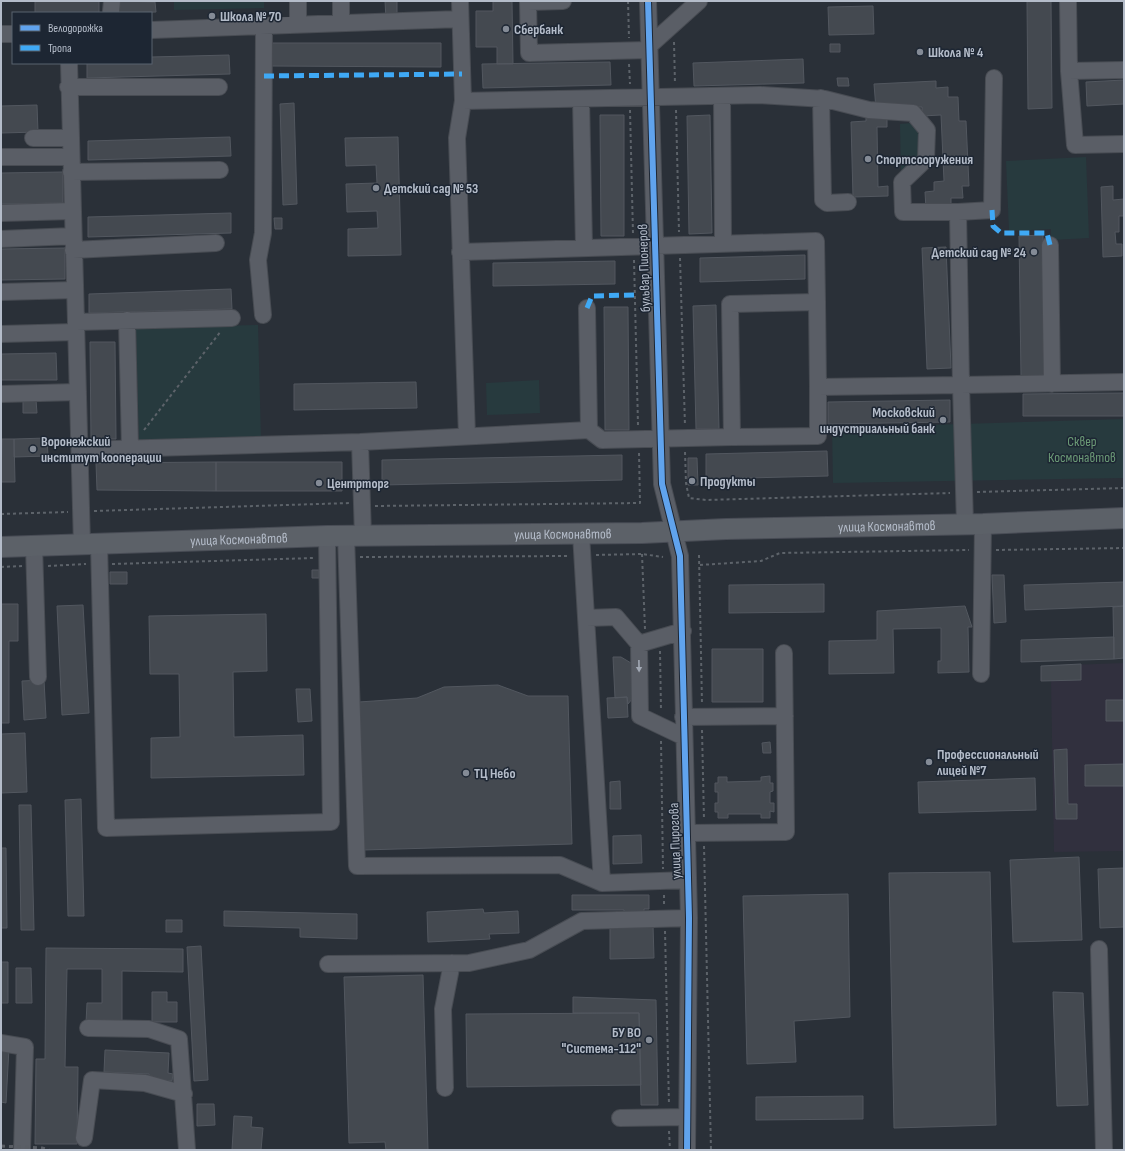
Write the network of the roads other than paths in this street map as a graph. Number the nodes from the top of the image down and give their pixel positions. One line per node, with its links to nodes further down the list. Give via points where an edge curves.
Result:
1 (298, 1): 10 (street)
2 (341, 1): 9 (street)
3 (460, 1): 8 (street)
4 (563, 1): 15 (street, via 528,2 529,53)
5 (648, 1): 15 (street, бульвар Пионеров)
6 (699, 1): 15 (street)
7 (1068, 1): 18 (street)
8 (460, 19): 9 (street); 26 (street)
9 (341, 23): 10 (street)
10 (298, 25): 11 (street)
11 (264, 26): 12 (street); 49 (street, via 263,232 258,260)
12 (152, 30)
13 (1, 34): 14 (street)
14 (12, 34)
15 (649, 48): 23 (street, бульвар Пионеров)
16 (69, 64): 20 (street)
17 (1124, 70): 18 (street)
18 (1069, 71): 29 (street, via 1074,145)
19 (994, 78): 35 (street, via 992,210)
20 (68, 87): 21 (street); 28 (street)
21 (219, 87)
22 (722, 97): 23 (street); 24 (street, via 760,95); 40 (street)
23 (651, 98): 25 (street); 41 (street, бульвар Пионеров)
24 (821, 98): 33 (street, via 823,200 827,203); 35 (street, via 869,110 913,113 927,130 926,159 902,182 903,212)
25 (581, 99): 26 (street); 43 (street)
26 (463, 101): 44 (street, via 457,138)
27 (33, 138): 28 (street)
28 (70, 138): 31 (street)
29 (1124, 144)
30 (1, 157): 31 (street)
31 (71, 164): 32 (street); 34 (street)
32 (220, 170)
33 (848, 202)
34 (72, 211): 36 (street); 38 (street)
35 (958, 212): 56 (street)
36 (1, 213)
37 (1, 239): 38 (street)
38 (73, 243): 39 (street); 45 (street)
39 (216, 243)
40 (723, 243): 41 (street); 47 (street, via 816,241)
41 (656, 246): 43 (street); 62 (street, бульвар Пионеров)
42 (1050, 246): 55 (street)
43 (584, 248): 44 (street)
44 (460, 252): 61 (street)
45 (75, 290): 46 (street); 52 (street)
46 (1, 292)
47 (817, 302): 57 (street); 63 (street, via 730,304)
48 (587, 308): 60 (street)
49 (263, 315)
50 (232, 318): 51 (street)
51 (127, 320): 52 (street); 65 (street)
52 (76, 327): 53 (street); 58 (street)
53 (1, 334)
54 (1124, 382): 55 (street)
55 (1052, 384): 56 (street)
56 (961, 385): 57 (street); 68 (street, via 964,492)
57 (818, 387): 63 (street, via 818,436)
58 (78, 392): 59 (street); 66 (street)
59 (1, 394)
60 (589, 430): 61 (street); 62 (street, via 602,440)
61 (467, 436): 64 (street)
62 (661, 437): 63 (street); 69 (street, бульвар Пионеров, via 662,484)
63 (732, 437)
64 (360, 442): 65 (street); 71 (street)
65 (130, 448): 66 (street)
66 (80, 450): 72 (street, via 82,511)
67 (1124, 518): 68 (main road, улица Космонавтов)
68 (974, 524): 69 (main road, улица Космонавтов); 79 (street, via 982,550)
69 (674, 532): 70 (main road, улица Космонавтов); 76 (street, улица Пирогова, via 680,556)
70 (581, 534): 71 (main road, улица Космонавтов); 75 (street)
71 (346, 536): 72 (main road, улица Космонавтов); 72 (street, via 328,557 331,822 106,828 100,564); 86 (street, via 357,866 560,865)
72 (90, 544): 73 (main road, улица Космонавтов)
73 (34, 546): 74 (main road, улица Космонавтов); 80 (street)
74 (1, 547)
75 (586, 618): 77 (street, via 616,617); 86 (street)
76 (682, 631): 77 (street); 82 (street, улица Пирогова)
77 (645, 642): 83 (street, one-way to 83, via 640,716)
78 (784, 653): 81 (street)
79 (981, 674)
80 (38, 677)
81 (785, 716): 82 (street); 84 (street, via 786,832)
82 (683, 717): 83 (street, улица Пирогова)
83 (684, 737): 84 (street, улица Пирогова)
84 (687, 833): 85 (street, улица Пирогова)
85 (688, 880): 86 (street); 87 (street, улица Пирогова)
86 (602, 883)
87 (689, 918): 89 (street, via 582,922 529,950 469,963); 95 (street, улица Пирогова)
88 (1099, 950): 101 (street)
89 (452, 963): 90 (street); 93 (street, via 444,1009)
90 (328, 964)
91 (88, 1028): 94 (street, via 149,1029 179,1039)
92 (1, 1043): 98 (street, via 25,1047)
93 (445, 1088)
94 (184, 1094): 97 (street, via 145,1084 92,1080); 99 (street)
95 (687, 1117): 96 (street); 100 (street, улица Пирогова)
96 (620, 1118)
97 (84, 1138)
98 (22, 1150)
99 (187, 1150)
100 (687, 1150)
101 (1104, 1150)

